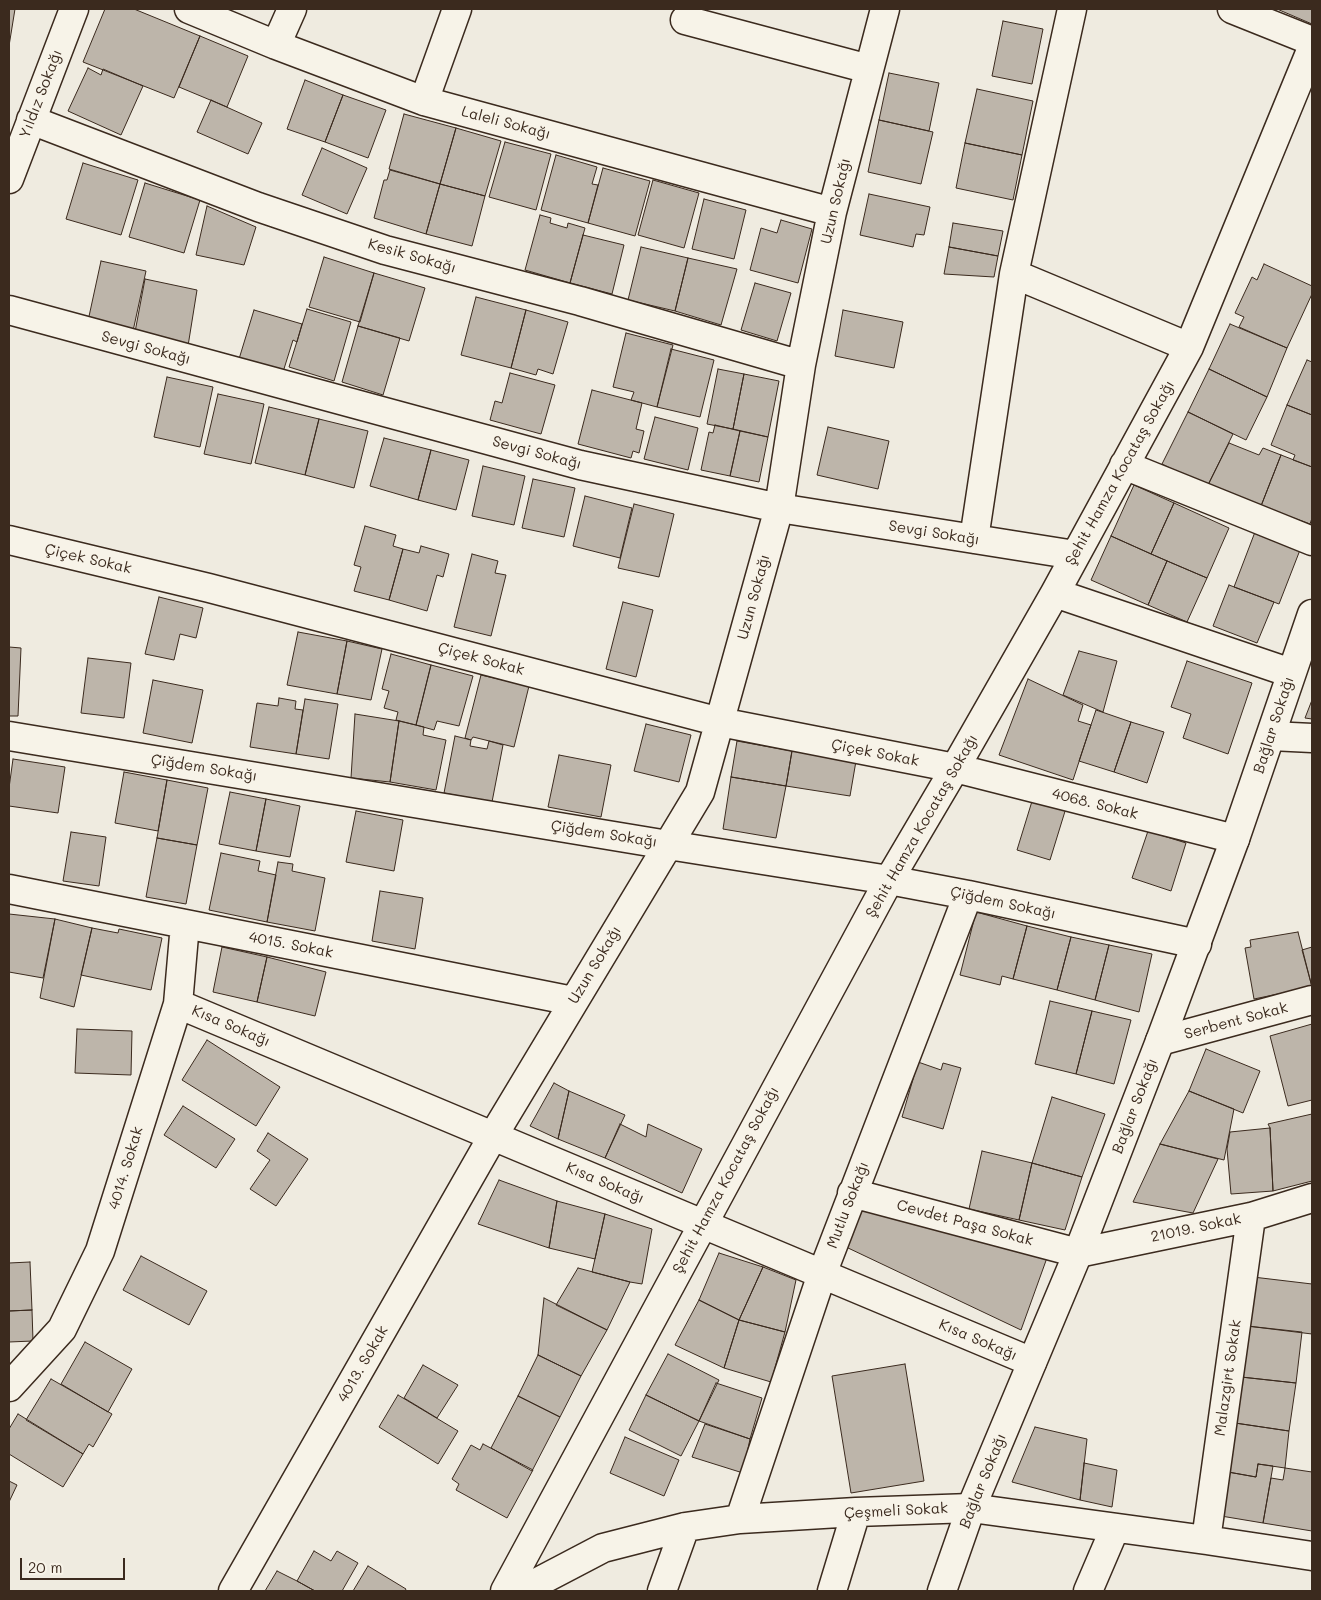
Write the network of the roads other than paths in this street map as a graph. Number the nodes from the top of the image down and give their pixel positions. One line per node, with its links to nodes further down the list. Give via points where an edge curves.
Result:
1 (74, 9): 14 (street, Yıldız Sokağı)
2 (189, 9): 10 (street, Laleli Sokağı)
3 (292, 9): 10 (street)
4 (457, 9): 13 (street)
5 (885, 9): 12 (street, Uzun Sokağı)
6 (1072, 9): 17 (street)
7 (1236, 9): 9 (street)
8 (686, 20): 12 (street)
9 (1312, 41)
10 (276, 45): 13 (street, Laleli Sokağı)
11 (1312, 48): 19 (street, Şehit Hamza Kocataş Sokağı)
12 (870, 69): 16 (street, Uzun Sokağı)
13 (424, 101): 16 (street, Laleli Sokağı)
14 (32, 120): 15 (street, Yıldız Sokağı); 20 (street, Kesik Sokağı, via 258,207 385,250 580,301)
15 (9, 179)
16 (832, 212): 20 (street, Uzun Sokağı)
17 (1014, 274): 19 (street); 23 (street)
18 (9, 310): 22 (street, Sevgi Sokağı, via 580,465)
19 (1190, 347): 21 (street, Şehit Hamza Kocataş Sokağı)
20 (801, 365): 22 (street, Uzun Sokağı)
21 (1124, 465): 25 (street); 26 (street, Şehit Hamza Kocataş Sokağı)
22 (779, 508): 23 (street, Sevgi Sokağı); 30 (street, Uzun Sokağı)
23 (974, 539): 26 (street, Sevgi Sokağı)
24 (9, 540): 30 (street, Çiçek Sokak, via 209,588)
25 (1312, 541)
26 (1075, 555): 27 (street, Şehit Hamza Kocataş Sokağı)
27 (1055, 593): 29 (street); 34 (street, Şehit Hamza Kocataş Sokağı)
28 (1312, 614): 29 (street, Bağlar Sokağı)
29 (1292, 673): 32 (street, Bağlar Sokağı)
30 (720, 722): 34 (street, Çiçek Sokak); 36 (street, Uzun Sokağı, via 700,792)
31 (9, 736): 36 (street, Çiğdem Sokağı)
32 (1271, 736): 33 (street); 35 (street, Bağlar Sokağı)
33 (1312, 738)
34 (955, 768): 35 (street, 4068. Sokak); 37 (street, Şehit Hamza Kocataş Sokağı)
35 (1235, 839): 41 (street, Bağlar Sokağı)
36 (668, 845): 37 (street, Çiğdem Sokağı); 43 (street, Uzun Sokağı)
37 (889, 880): 39 (street, Çiğdem Sokağı); 50 (street, Şehit Hamza Kocataş Sokağı)
38 (9, 889): 40 (street, 4015. Sokak)
39 (968, 895): 41 (street, Çiğdem Sokağı); 47 (street, Mutlu Sokağı)
40 (185, 924): 43 (street, 4015. Sokak); 44 (street, 4014. Sokak)
41 (1197, 944): 45 (street, Bağlar Sokağı)
42 (1312, 1000): 45 (street, Serbent Sokak)
43 (573, 1001): 46 (street, Uzun Sokağı)
44 (178, 1004): 46 (street, Kısa Sokağı); 54 (street, 4014. Sokak, via 100,1251 62,1329)
45 (1160, 1041): 51 (street, Bağlar Sokağı)
46 (493, 1136): 50 (street, Kısa Sokağı); 62 (street, 4013. Sokak)
47 (852, 1193): 51 (street, Cevdet Paşa Sokak); 52 (street, Mutlu Sokağı)
48 (1312, 1198): 49 (street, 21019. Sokak)
49 (1251, 1217): 51 (street, 21019. Sokak); 60 (street, Malazgirt Sokak)
50 (702, 1224): 52 (street, Kısa Sokağı); 63 (street, Şehit Hamza Kocataş Sokağı)
51 (1078, 1253): 53 (street, Bağlar Sokağı)
52 (822, 1274): 53 (street, Kısa Sokağı); 57 (street, Mutlu Sokağı)
53 (1032, 1362): 55 (street, Bağlar Sokağı)
54 (9, 1388)
55 (971, 1508): 56 (street, Çeşmeli Sokak); 59 (street, Çeşmeli Sokak); 67 (street, Bağlar Sokağı)
56 (856, 1512): 57 (street, Çeşmeli Sokak); 66 (street)
57 (740, 1519): 58 (street, Çeşmeli Sokak)
58 (684, 1527): 64 (street, Çeşmeli Sokak, via 603,1548); 65 (street)
59 (1115, 1528): 60 (street, Çeşmeli Sokak); 68 (street)
60 (1206, 1540): 61 (street, Çeşmeli Sokak)
61 (1312, 1556)
62 (233, 1591)
63 (505, 1591)
64 (521, 1591)
65 (662, 1591)
66 (832, 1591)
67 (942, 1591)
68 (1088, 1591)

